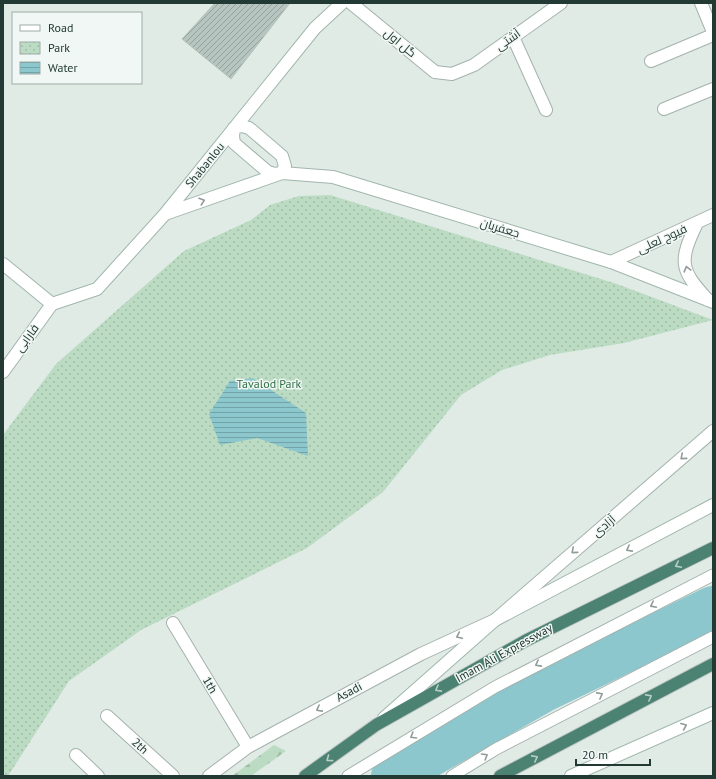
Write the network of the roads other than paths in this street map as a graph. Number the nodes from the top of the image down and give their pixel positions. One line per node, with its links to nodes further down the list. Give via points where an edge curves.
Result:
1 (342, 3): 12 (main road, Shabanlou, via 315,28)
2 (351, 3): 8 (main road, گل اول, via 435,72)
3 (561, 3): 6 (main road, آشتی)
4 (700, 3): 5 (main road)
5 (713, 33): 7 (main road)
6 (513, 37): 8 (main road, آشتی, via 474,65); 11 (main road)
7 (651, 61)
8 (452, 74)
9 (713, 89): 10 (main road)
10 (664, 109)
11 (546, 110)
12 (234, 128): 13 (main road, via 234,142 268,172); 13 (main road, via 249,128 282,156 285,166); 14 (main road, Shabanlou)
13 (282, 173): 14 (main road, one-way to 13); 17 (main road, جعفریان, via 333,177)
14 (165, 214): 20 (main road, Shabanlou, via 97,289)
15 (713, 215): 16 (main road, فیوج لعلی)
16 (697, 223): 17 (main road, فیوج لعلی); 19 (main road, one-way to 16, via 690,281 685,263 686,247)
17 (611, 262): 19 (main road, جعفریان)
18 (3, 264): 20 (main road)
19 (711, 301)
20 (52, 304): 21 (main road, فارابی)
21 (3, 372)
22 (713, 432): 26 (main road, آزادی, one-way to 26)
23 (713, 505): 26 (main road, one-way to 26)
24 (713, 548): 32 (highway, Imam Ali Expressway, one-way to 32, via 524,640)
25 (713, 575): 39 (lane, one-way to 39, via 495,687)
26 (495, 620): 32 (main road); 33 (main road, Asadi, one-way to 33, via 421,654)
27 (173, 623): 33 (main road, 1th)
28 (713, 636): 40 (lane, one-way to 28, via 496,749)
29 (713, 664): 41 (highway, one-way to 29)
30 (713, 713): 42 (main road, one-way to 30)
31 (107, 716): 36 (main road, 2th)
32 (376, 725): 38 (highway, Imam Ali Expressway, one-way to 38)
33 (248, 747): 37 (main road, Asadi)
34 (76, 755): 35 (main road)
35 (98, 776)
36 (173, 776)
37 (209, 776)
38 (305, 776)
39 (348, 776)
40 (452, 776)
41 (500, 776)
42 (571, 776)

